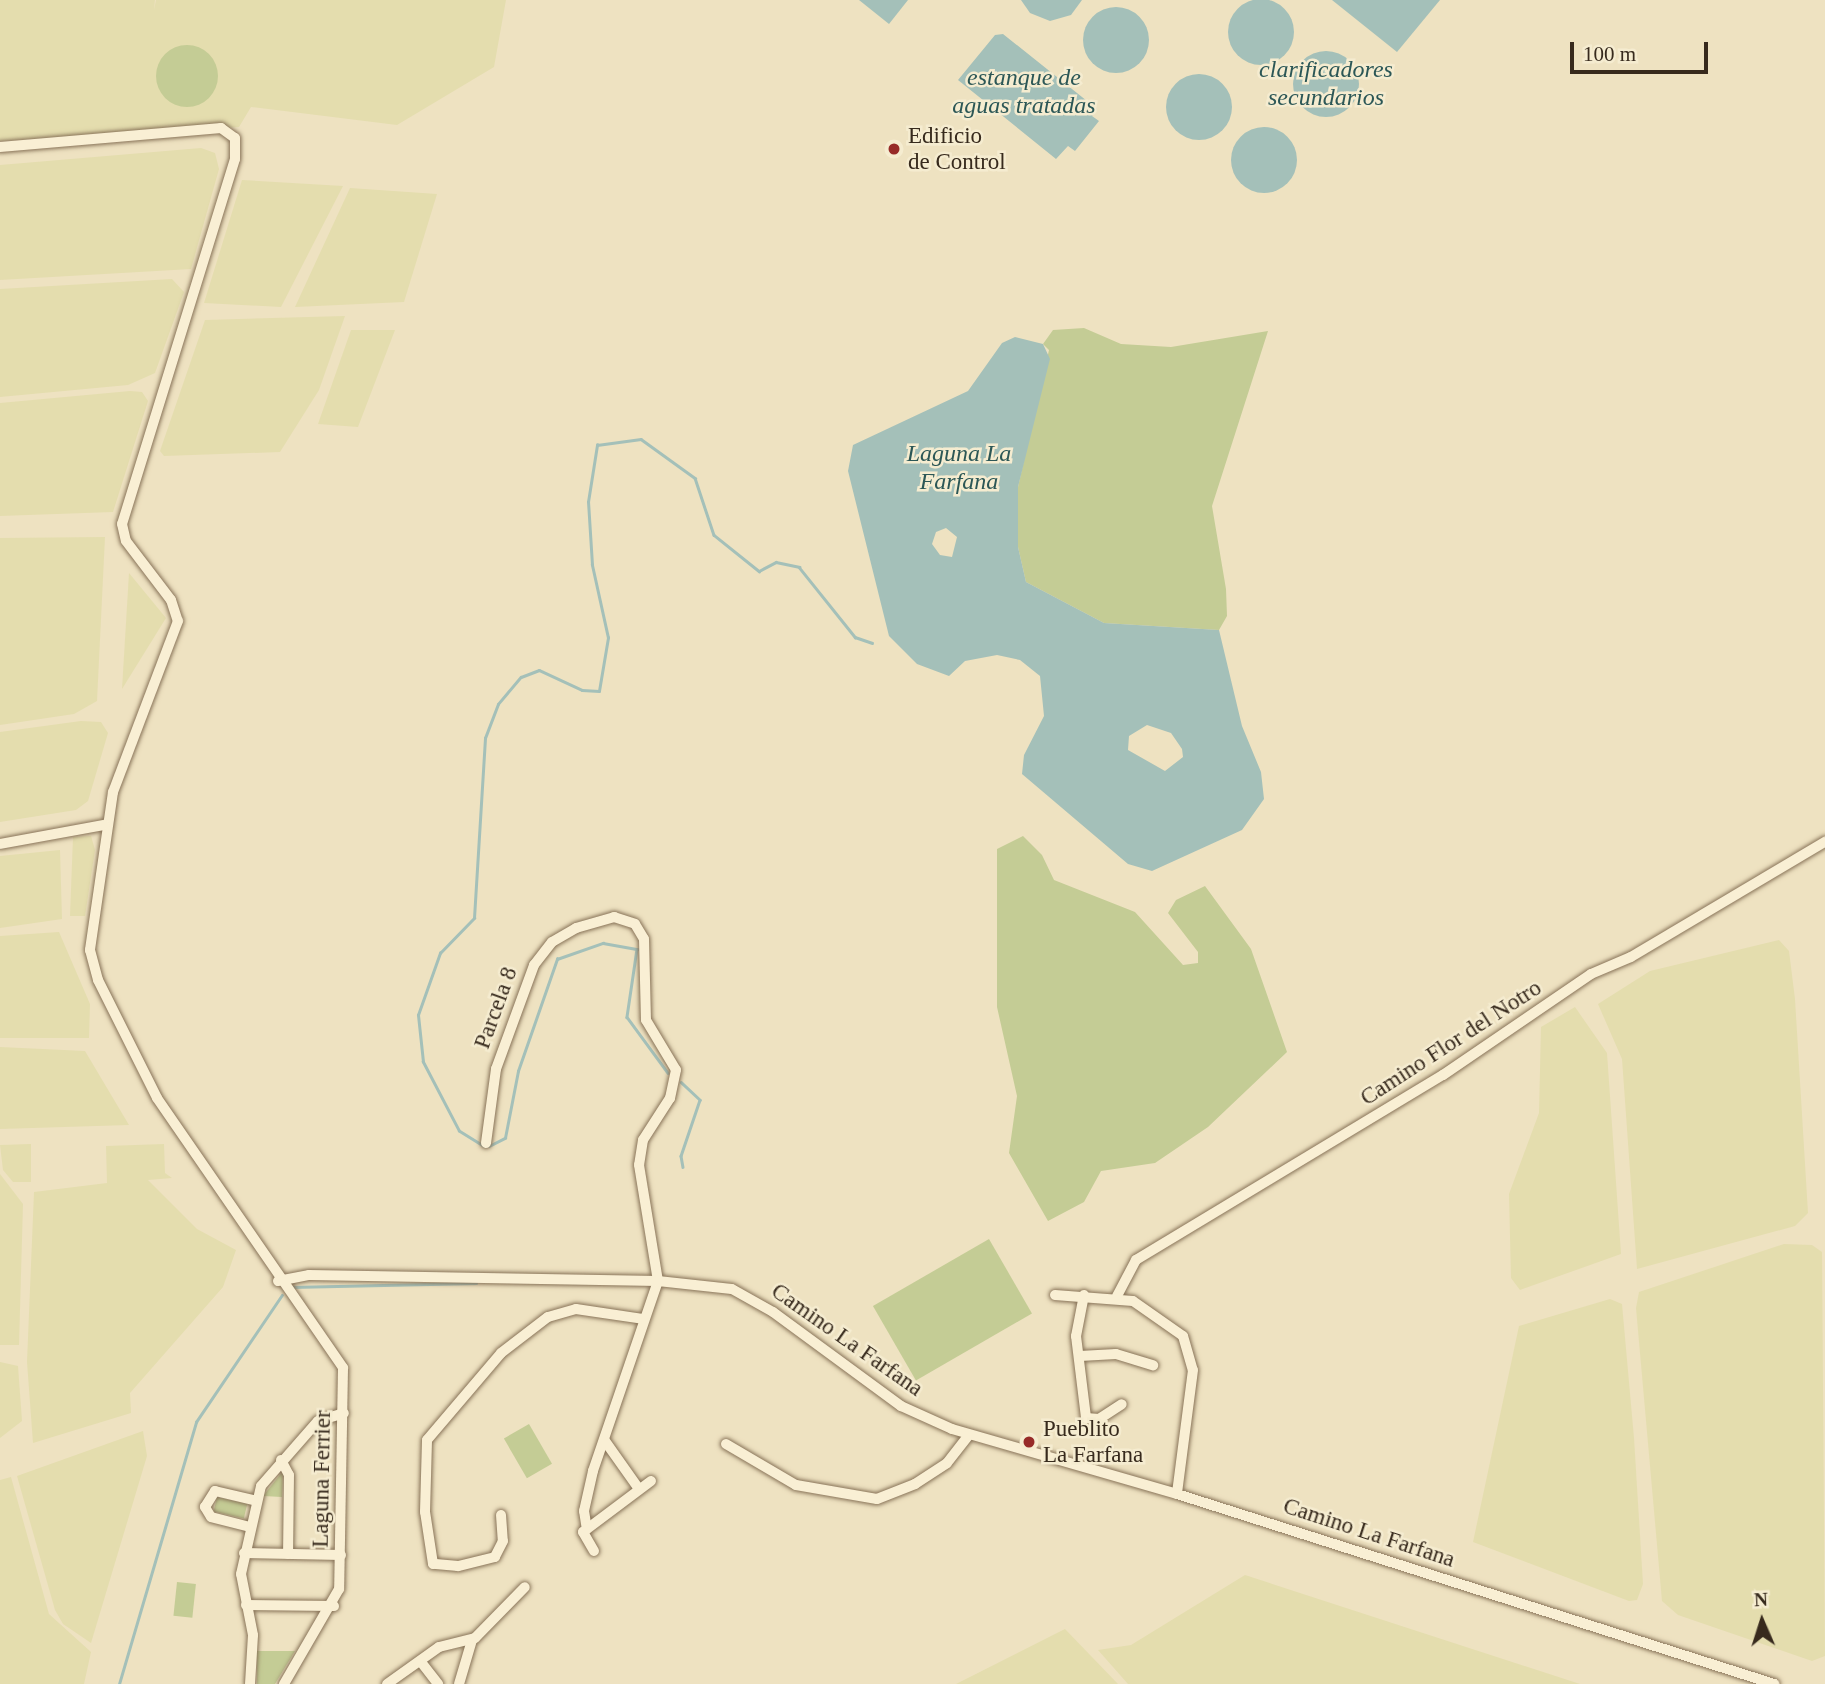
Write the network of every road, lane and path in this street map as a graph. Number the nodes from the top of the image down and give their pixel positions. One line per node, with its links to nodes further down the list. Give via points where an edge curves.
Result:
1 (0, 147): 2 (street, Laguna Ferrier, via 222,128 236,143 122,524 126,541 171,600 178,621 134,728)
2 (104, 825): 4 (street); 7 (street, Laguna Ferrier, via 90,926 97,980 157,1098)
3 (1825, 842): 10 (street, Camino Flor del Notro, via 1643,950 1591,974 1431,1083 1136,1260)
4 (0, 844)
5 (486, 1143): 6 (street, Parcela 8, via 496,1069 534,965 552,942 576,928 614,917 635,924 645,939 646,1020 676,1070 670,1098 643,1140 639,1165)
6 (658, 1280): 7 (street, Camino La Farfana, via 309,1275); 11 (street); 16 (street, Camino La Farfana, via 744,1293 893,1401)
7 (278, 1281): 15 (street, Laguna Ferrier, via 342,1364)
8 (1055, 1295): 9 (street)
9 (1084, 1295): 10 (street); 12 (street, via 1076,1336)
10 (1117, 1296): 22 (street, via 1152,1312 1190,1349 1191,1401)
11 (644, 1319): 17 (street); 24 (street, via 576,1309 548,1317 501,1353 424,1447 433,1564 458,1566 495,1557 503,1541)
12 (1080, 1356): 13 (street, via 1116,1354); 14 (street, via 1077,1379 1086,1418 1099,1419)
13 (1153, 1365)
14 (1122, 1404)
15 (344, 1413): 19 (street, via 321,1419); 30 (street, Laguna Ferrier)
16 (969, 1435): 18 (street, via 936,1470 877,1499 796,1485); 22 (street, Camino La Farfana)
17 (605, 1441): 21 (street); 26 (street, via 584,1511)
18 (726, 1444)
19 (281, 1460): 23 (street); 29 (street, via 289,1475)
20 (650, 1481): 21 (street)
21 (639, 1489): 26 (street)
22 (1177, 1494): 41 (street, Camino La Farfana)
23 (257, 1501): 25 (street); 25 (street, via 215,1491 205,1507 211,1517)
24 (501, 1515)
25 (250, 1527): 28 (street)
26 (587, 1529): 27 (street, via 583,1536)
27 (594, 1550)
28 (244, 1553): 29 (street); 32 (street)
29 (288, 1554): 30 (street)
30 (341, 1555): 33 (street, Laguna Ferrier)
31 (525, 1587): 34 (street)
32 (246, 1605): 33 (street); 36 (street, via 253,1634)
33 (334, 1606): 37 (street, Laguna Ferrier)
34 (472, 1640): 35 (street, via 439,1647); 40 (street)
35 (421, 1662): 38 (street); 39 (street)
36 (250, 1684)
37 (284, 1684)
38 (387, 1684)
39 (438, 1684)
40 (459, 1684)
41 (1774, 1684)

